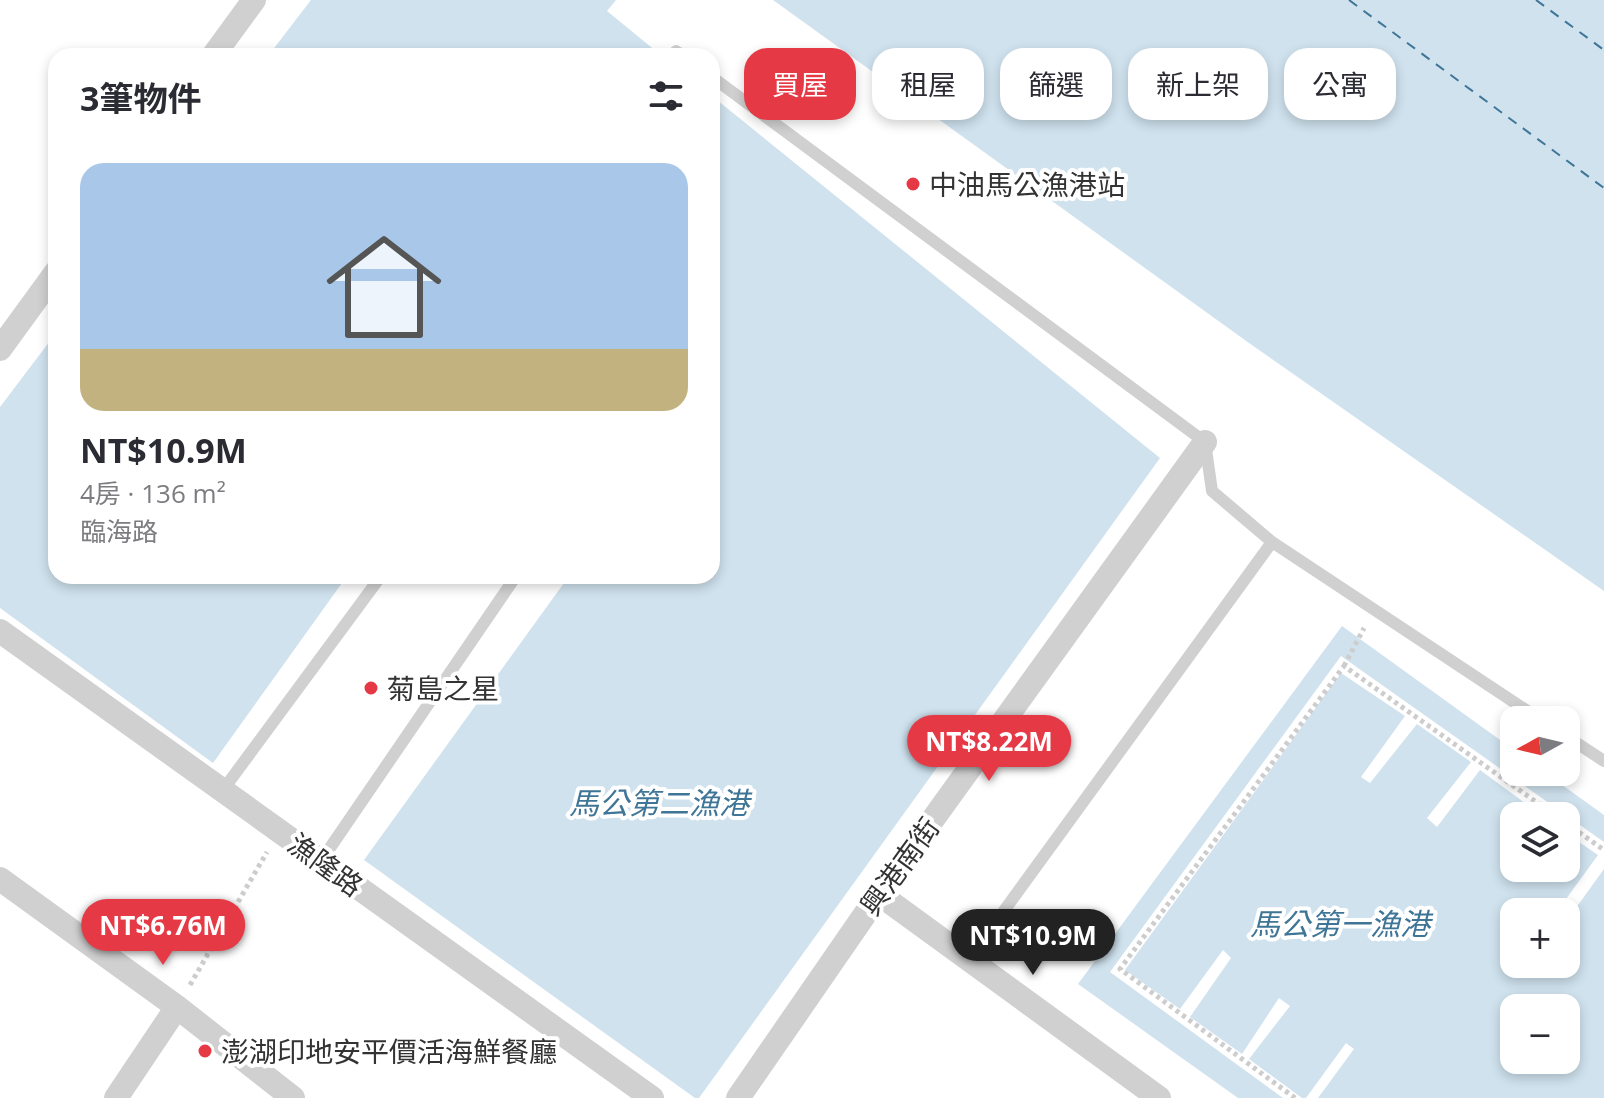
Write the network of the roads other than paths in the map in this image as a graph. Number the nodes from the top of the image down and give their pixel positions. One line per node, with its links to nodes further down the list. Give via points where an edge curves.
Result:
1 (254, 0): 2 (street)
2 (219, 48)
3 (720, 83): 6 (lane)
4 (48, 283): 5 (street)
5 (0, 349)
6 (1205, 442): 7 (lane, via 1212,491); 17 (street, 興港南街)
7 (1272, 542): 11 (lane); 18 (lane)
8 (375, 584): 14 (lane)
9 (511, 584): 15 (lane)
10 (0, 631): 14 (street, 漁隆路)
11 (1520, 706)
12 (1580, 745): 13 (lane)
13 (1604, 761)
14 (223, 790): 15 (street, 漁隆路)
15 (321, 861): 22 (street, 漁隆路)
16 (0, 879): 19 (street)
17 (879, 894): 18 (street); 23 (street, 興港南街)
18 (969, 959): 24 (street)
19 (177, 1007): 20 (street); 21 (street)
20 (116, 1098)
21 (293, 1098)
22 (652, 1098)
23 (738, 1098)
24 (1159, 1098)

